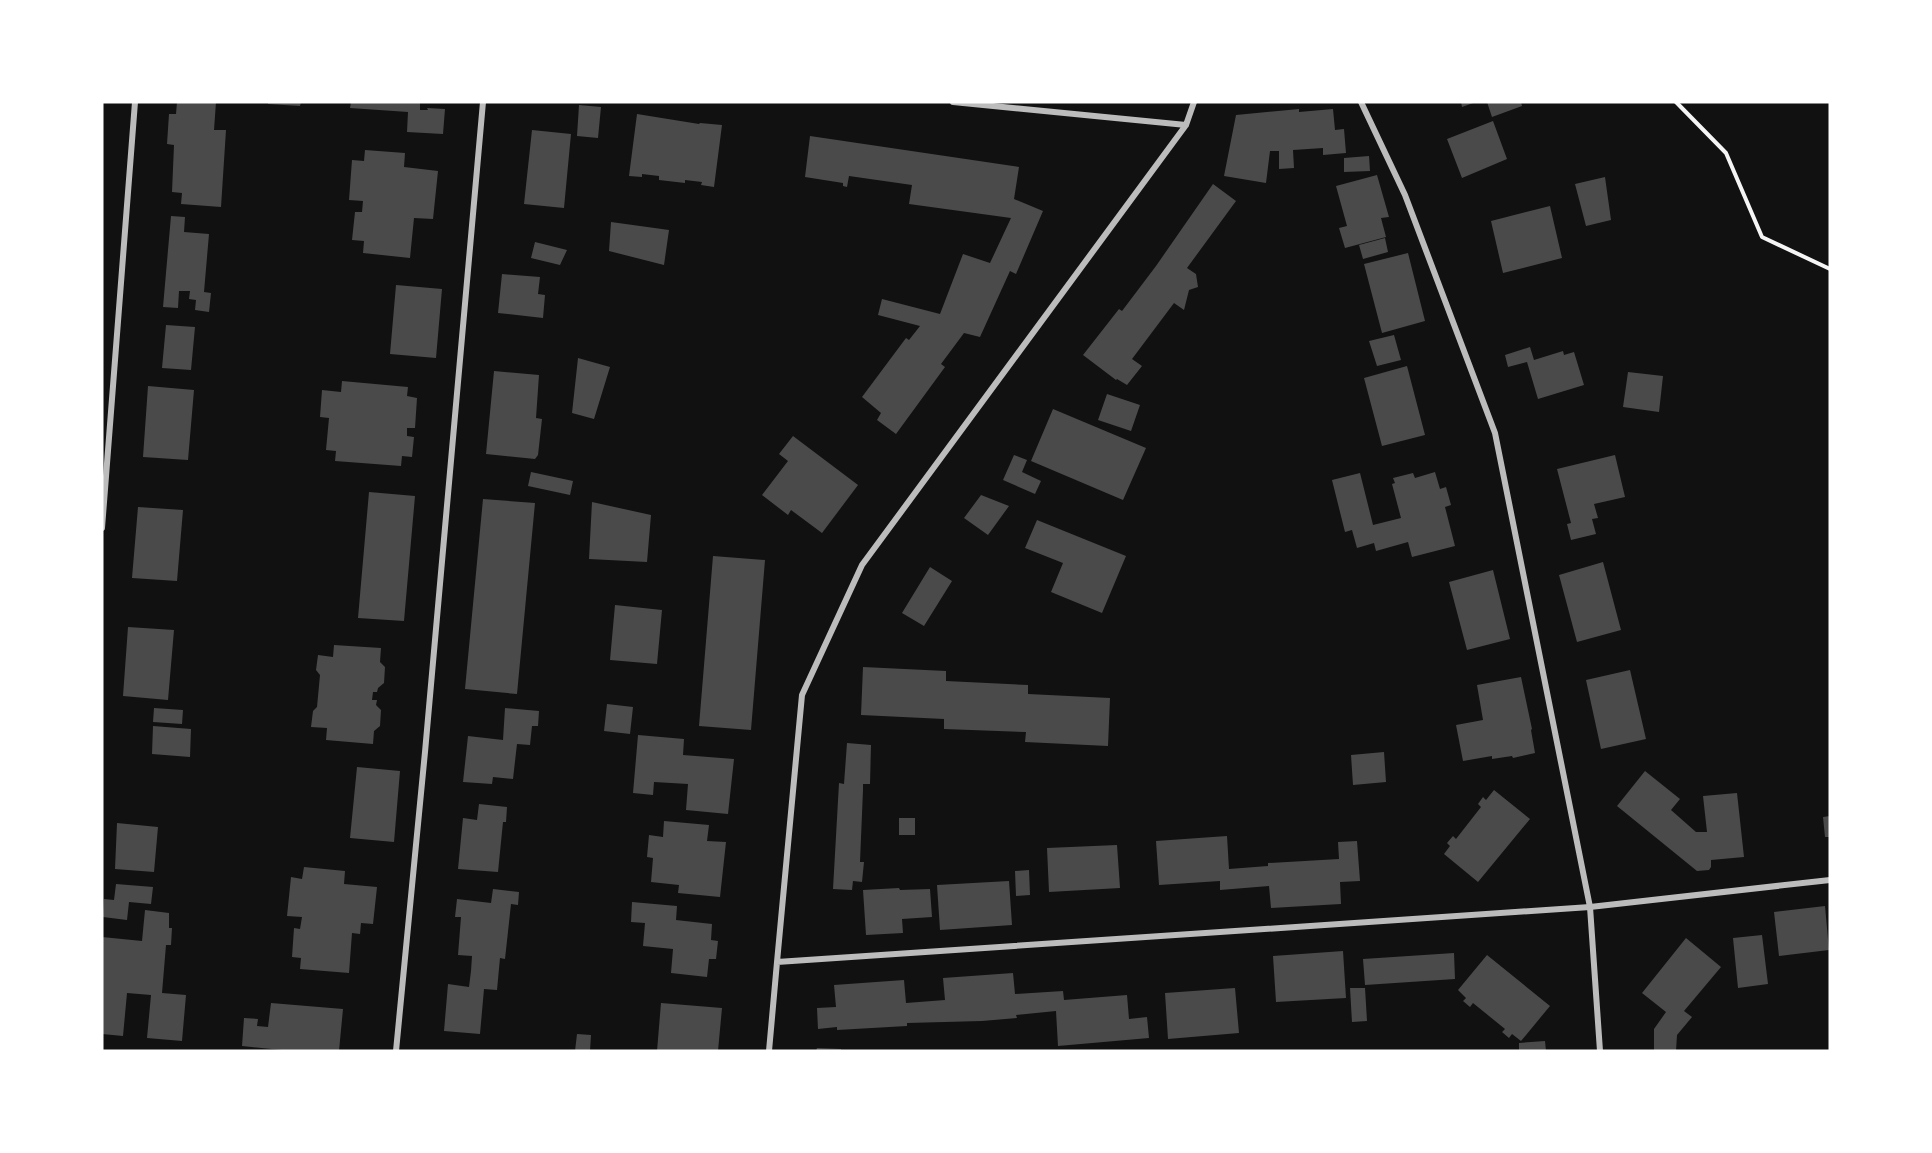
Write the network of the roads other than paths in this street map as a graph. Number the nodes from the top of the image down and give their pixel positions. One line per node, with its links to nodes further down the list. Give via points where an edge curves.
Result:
1 (135, 102): 7 (street)
2 (483, 102): 11 (street)
3 (953, 102): 6 (street)
4 (1194, 102): 6 (street)
5 (1361, 102): 9 (street, via 1405,195 1495,433)
6 (1186, 125): 10 (street, via 862,565 802,695)
7 (102, 528)
8 (1830, 880): 9 (street)
9 (1590, 907): 10 (street); 13 (street)
10 (777, 962): 12 (street)
11 (396, 1051)
12 (769, 1051)
13 (1600, 1051)

